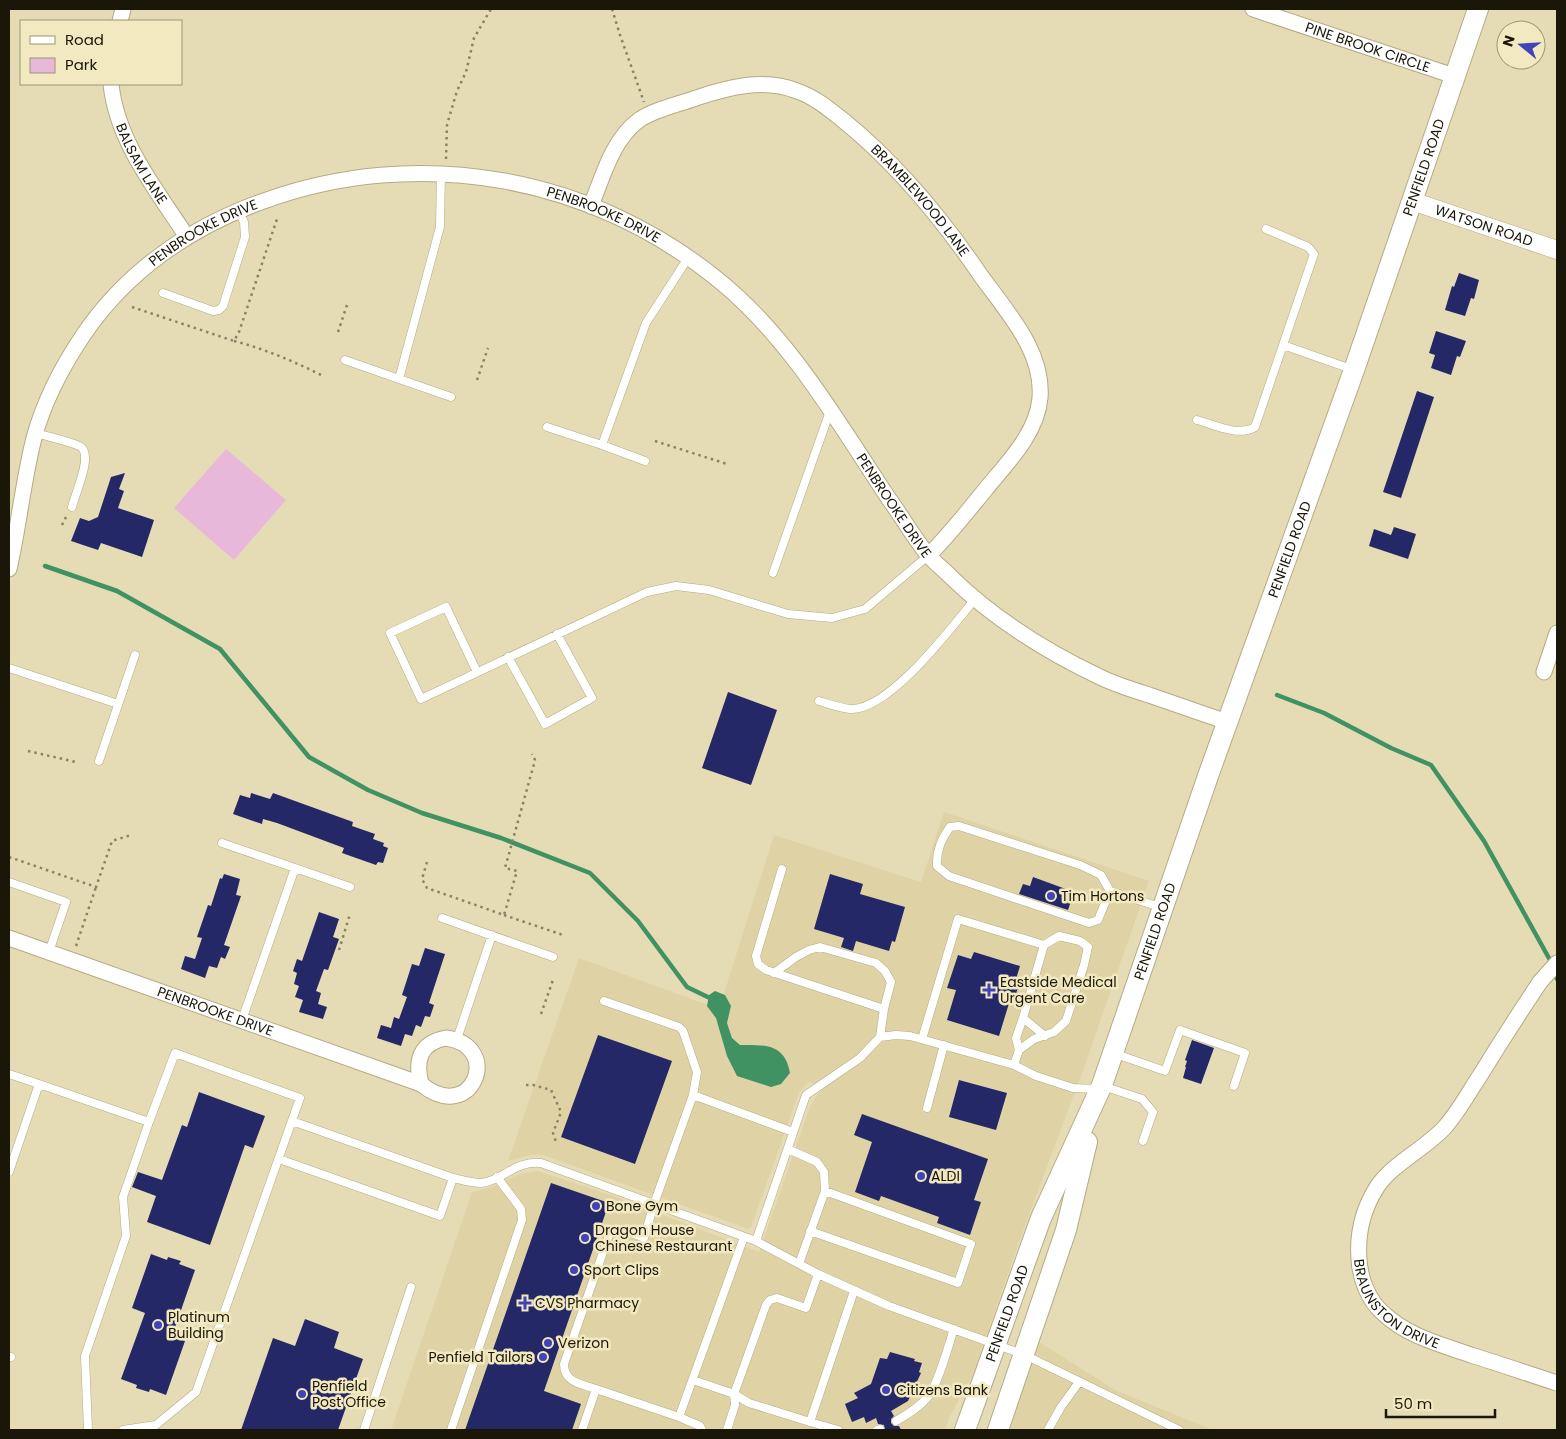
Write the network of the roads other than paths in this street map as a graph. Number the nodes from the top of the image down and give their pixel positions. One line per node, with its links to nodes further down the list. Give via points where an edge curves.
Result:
1 (1253, 9): 3 (street, PINE BROOK CIRCLE)
2 (1478, 9): 3 (main road, PENFIELD ROAD)
3 (1454, 76): 6 (main road, PENFIELD ROAD)
4 (111, 85): 10 (street, BALSAM LANE, via 114,104 128,142)
5 (443, 173): 7 (street, PENBROOKE DRIVE, via 516,183); 8 (street, PENBROOKE DRIVE, via 380,174 334,181 278,195); 17 (lane, via 440,227)
6 (1412, 201): 11 (street, WATSON ROAD); 16 (main road, PENFIELD ROAD)
7 (591, 206): 12 (street, PENBROOKE DRIVE, via 653,236); 26 (street, BRAMBLEWOOD LANE, via 618,142 641,119 736,86 756,84 797,90 854,129 888,160 951,232 1022,335 1034,356 1041,382 1034,422 1024,440)
8 (238, 210): 10 (street, PENBROOKE DRIVE); 13 (lane, via 244,222 245,237 223,306 213,311)
9 (1266, 229): 14 (lane, via 1308,248 1314,254)
10 (187, 236): 22 (street, PENBROOKE DRIVE, via 129,282 86,331 55,385)
11 (1557, 250)
12 (688, 258): 19 (street, PENBROOKE DRIVE, via 727,288 770,330); 23 (lane, via 646,323)
13 (162, 293)
14 (1284, 345): 16 (lane); 20 (lane, via 1255,426 1240,432)
15 (345, 360): 17 (lane)
16 (1354, 370): 39 (main road, PENFIELD ROAD)
17 (399, 379): 18 (lane)
18 (451, 396)
19 (830, 411): 26 (street, PENBROOKE DRIVE); 28 (lane)
20 (1197, 420)
21 (547, 427): 23 (lane)
22 (36, 433): 25 (lane, via 80,446 86,452); 27 (street, PENBROOKE DRIVE)
23 (602, 445): 24 (lane)
24 (645, 461)
25 (72, 507)
26 (929, 555): 29 (street, PENBROOKE DRIVE); 31 (lane, via 864,608 832,618 788,614 709,590 676,586 647,592)
27 (9, 569)
28 (773, 573)
29 (975, 599): 37 (lane, via 919,666 892,690 872,703 851,709); 39 (street, PENBROOKE DRIVE, via 1042,647 1104,679)
30 (1557, 633): 36 (street)
31 (557, 634): 33 (lane); 33 (lane, via 592,698 545,724)
32 (135, 654): 38 (lane)
33 (508, 657): 35 (lane)
34 (9, 668): 38 (lane)
35 (477, 672): 35 (lane, via 421,698 390,634 446,607)
36 (1544, 672)
37 (819, 701)
38 (118, 704): 40 (lane)
39 (1227, 722): 47 (main road, PENFIELD ROAD)
40 (99, 760)
41 (222, 843): 42 (lane)
42 (295, 868): 45 (lane); 59 (lane)
43 (782, 869): 55 (lane, via 756,956 758,964)
44 (9, 882): 52 (lane, via 66,902)
45 (350, 887)
46 (1110, 890): 46 (lane, via 1100,874 1080,865 960,826 950,827 944,835 937,857 938,866 949,876 1090,923 1098,920); 47 (lane)
47 (1162, 908): 66 (main road, PENFIELD ROAD)
48 (442, 918): 49 (lane)
49 (492, 935): 53 (lane); 62 (lane)
50 (9, 938): 52 (street, PENBROOKE DRIVE)
51 (1044, 945): 58 (lane); 60 (lane, via 1059,936 1080,941 1088,947 1066,1021); 63 (lane, via 958,919)
52 (49, 952): 59 (street, PENBROOKE DRIVE)
53 (553, 957)
54 (1557, 963): 98 (street, BRAUNSTON DRIVE, via 1540,982 1455,1115 1431,1141 1378,1185 1364,1214 1358,1248 1362,1275 1371,1298 1381,1312 1397,1325 1433,1342)
55 (774, 973): 57 (lane); 57 (lane, via 796,957 820,947 876,963 891,982)
56 (604, 1000): 73 (lane, via 683,1030 697,1072)
57 (884, 1009): 61 (lane)
58 (1024, 1018): 60 (lane); 65 (lane, via 1016,1038)
59 (242, 1020): 70 (street, PENBROOKE DRIVE)
60 (1045, 1036): 65 (lane)
61 (880, 1037): 63 (lane, via 896,1035); 77 (lane, via 860,1058 806,1095)
62 (457, 1039): 70 (street, via 446,1038 428,1045 418,1062); 70 (street, PENBROOKE DRIVE, via 472,1050 476,1059 477,1068 471,1086 455,1096 445,1097 436,1095)
63 (922, 1039): 64 (lane)
64 (944, 1045): 67 (lane); 74 (lane)
65 (1019, 1050): 67 (lane)
66 (1113, 1053): 71 (lane, via 1165,1071 1180,1030 1245,1053); 72 (main road, PENFIELD ROAD)
67 (1014, 1065): 72 (lane, via 1073,1088)
68 (9, 1074): 69 (lane)
69 (39, 1084): 76 (lane); 81 (lane)
70 (421, 1084)
71 (1234, 1086)
72 (1101, 1087): 78 (lane, via 1142,1099 1152,1112); 94 (main road, PENFIELD ROAD, via 1041,1218); 95 (main road, PENFIELD ROAD, via 1066,1230)
73 (693, 1095): 77 (lane); 85 (lane)
74 (927, 1108)
75 (292, 1121): 76 (lane, via 300,1098 175,1054); 80 (lane); 83 (lane)
76 (149, 1122): 106 (lane, via 123,1197 126,1236 85,1356)
77 (793, 1132): 79 (lane)
78 (1143, 1141)
79 (788, 1149): 84 (lane, via 817,1162 824,1172); 88 (lane)
80 (279, 1159): 83 (lane, via 440,1216); 107 (lane, via 196,1392 156,1425)
81 (9, 1172)
82 (496, 1177): 83 (lane, via 482,1183); 85 (lane, via 519,1166 541,1163); 109 (lane, via 521,1209 522,1220)
83 (454, 1178)
84 (825, 1191): 86 (lane); 86 (lane, via 972,1244 958,1283)
85 (654, 1204): 87 (lane); 99 (lane, via 644,1238 621,1230 609,1235 564,1364 567,1377)
86 (810, 1231): 89 (lane)
87 (744, 1237): 88 (lane); 96 (lane)
88 (756, 1241): 89 (lane)
89 (799, 1264): 90 (lane)
90 (818, 1274): 92 (lane); 100 (lane, via 806,1308 777,1298 770,1300)
91 (411, 1287): 108 (lane)
92 (854, 1291): 93 (lane); 103 (lane)
93 (954, 1329): 94 (lane); 102 (lane, via 929,1396 915,1410)
94 (995, 1344): 95 (lane); 114 (main road, PENFIELD ROAD)
95 (1025, 1354): 97 (lane); 115 (main road, PENFIELD ROAD)
96 (692, 1380): 100 (lane); 101 (lane)
97 (1079, 1382): 104 (lane); 105 (lane)
98 (1557, 1383)
99 (596, 1389): 101 (lane); 110 (lane)
100 (734, 1394): 103 (lane, via 749,1403); 112 (lane, via 735,1405)
101 (679, 1417): 111 (lane)
102 (896, 1421)
103 (810, 1422): 113 (lane)
104 (1165, 1428): 117 (lane)
105 (1049, 1429): 116 (lane)
106 (88, 1430)
107 (123, 1430)
108 (364, 1430)
109 (450, 1430)
110 (582, 1430)
111 (702, 1430)
112 (726, 1430)
113 (838, 1430)
114 (965, 1430)
115 (998, 1430)
116 (1059, 1430)
117 (1179, 1430)

